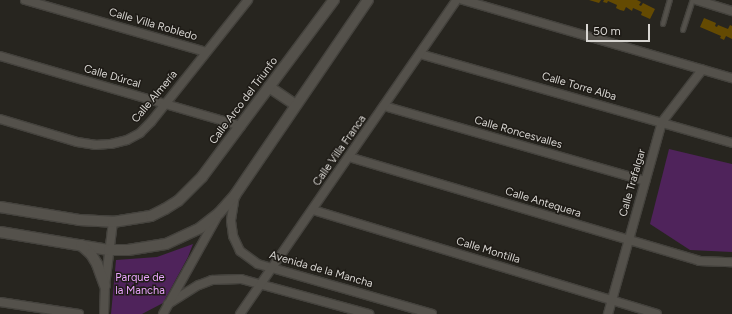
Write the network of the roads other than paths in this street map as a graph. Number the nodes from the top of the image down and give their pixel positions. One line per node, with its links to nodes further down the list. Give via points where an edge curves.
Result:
1 (25, 0): 13 (street, Calle Villa Robledo)
2 (246, 0): 13 (street, Calle Almería)
3 (334, 0): 18 (street, Calle Arco del Triunfo)
4 (368, 0): 20 (street)
5 (457, 0): 14 (street, Calle Villa Franca)
6 (463, 0): 16 (street)
7 (670, 0): 11 (lane)
8 (692, 0): 12 (lane)
9 (696, 0): 10 (street)
10 (732, 11)
11 (663, 24)
12 (683, 30)
13 (206, 52): 19 (street, Calle Almería)
14 (420, 54): 21 (street, Calle Villa Franca); 23 (street, Calle Torre Alba)
15 (0, 56): 19 (street, Calle Dúrcal)
16 (702, 70): 17 (street); 23 (street, Calle Trafalgar)
17 (732, 78)
18 (270, 88): 20 (street); 24 (street, Calle Arco del Triunfo)
19 (165, 104): 22 (street, Calle Almería, via 140,133 111,144 77,142); 24 (street, Calle Dúrcal)
20 (296, 105): 28 (street)
21 (384, 106): 26 (street, Calle Villa Franca); 27 (street, Calle Roncesvalles)
22 (0, 119)
23 (662, 122): 25 (street, Calle Torre Alba); 27 (street, Calle Trafalgar)
24 (241, 126): 32 (street, Calle Arco del Triunfo, via 191,190 165,209 145,217)
25 (732, 143)
26 (349, 157): 30 (street, Calle Villa Franca); 34 (street, Calle Antequera)
27 (645, 181): 34 (street, Calle Trafalgar)
28 (235, 195): 31 (street); 38 (street, Avenida de la Mancha, via 231,221 233,236 240,251 258,264)
29 (0, 207): 32 (street, via 79,220)
30 (313, 210): 38 (street, Calle Villa Franca); 41 (street, Calle Montilla)
31 (218, 213): 36 (street, via 200,228 166,244 135,250); 43 (street)
32 (113, 222): 36 (street)
33 (0, 232): 35 (street)
34 (629, 240): 37 (street, Calle Antequera, via 698,261); 41 (street, Calle Trafalgar)
35 (81, 245): 36 (street); 40 (street, via 94,259)
36 (109, 250): 40 (street)
37 (732, 262)
38 (273, 268): 39 (street, Calle Villa Franca); 49 (street, Avenida de la Mancha)
39 (262, 284): 43 (street, via 241,279 212,280); 47 (street, Calle Villa Franca); 48 (street)
40 (105, 286): 45 (street)
41 (612, 301): 50 (street, Calle Trafalgar); 51 (street, Calle Montilla)
42 (0, 302): 44 (street)
43 (168, 304): 46 (street)
44 (79, 314)
45 (104, 314)
46 (163, 314)
47 (240, 314)
48 (369, 314)
49 (432, 314)
50 (608, 314)
51 (657, 314)

